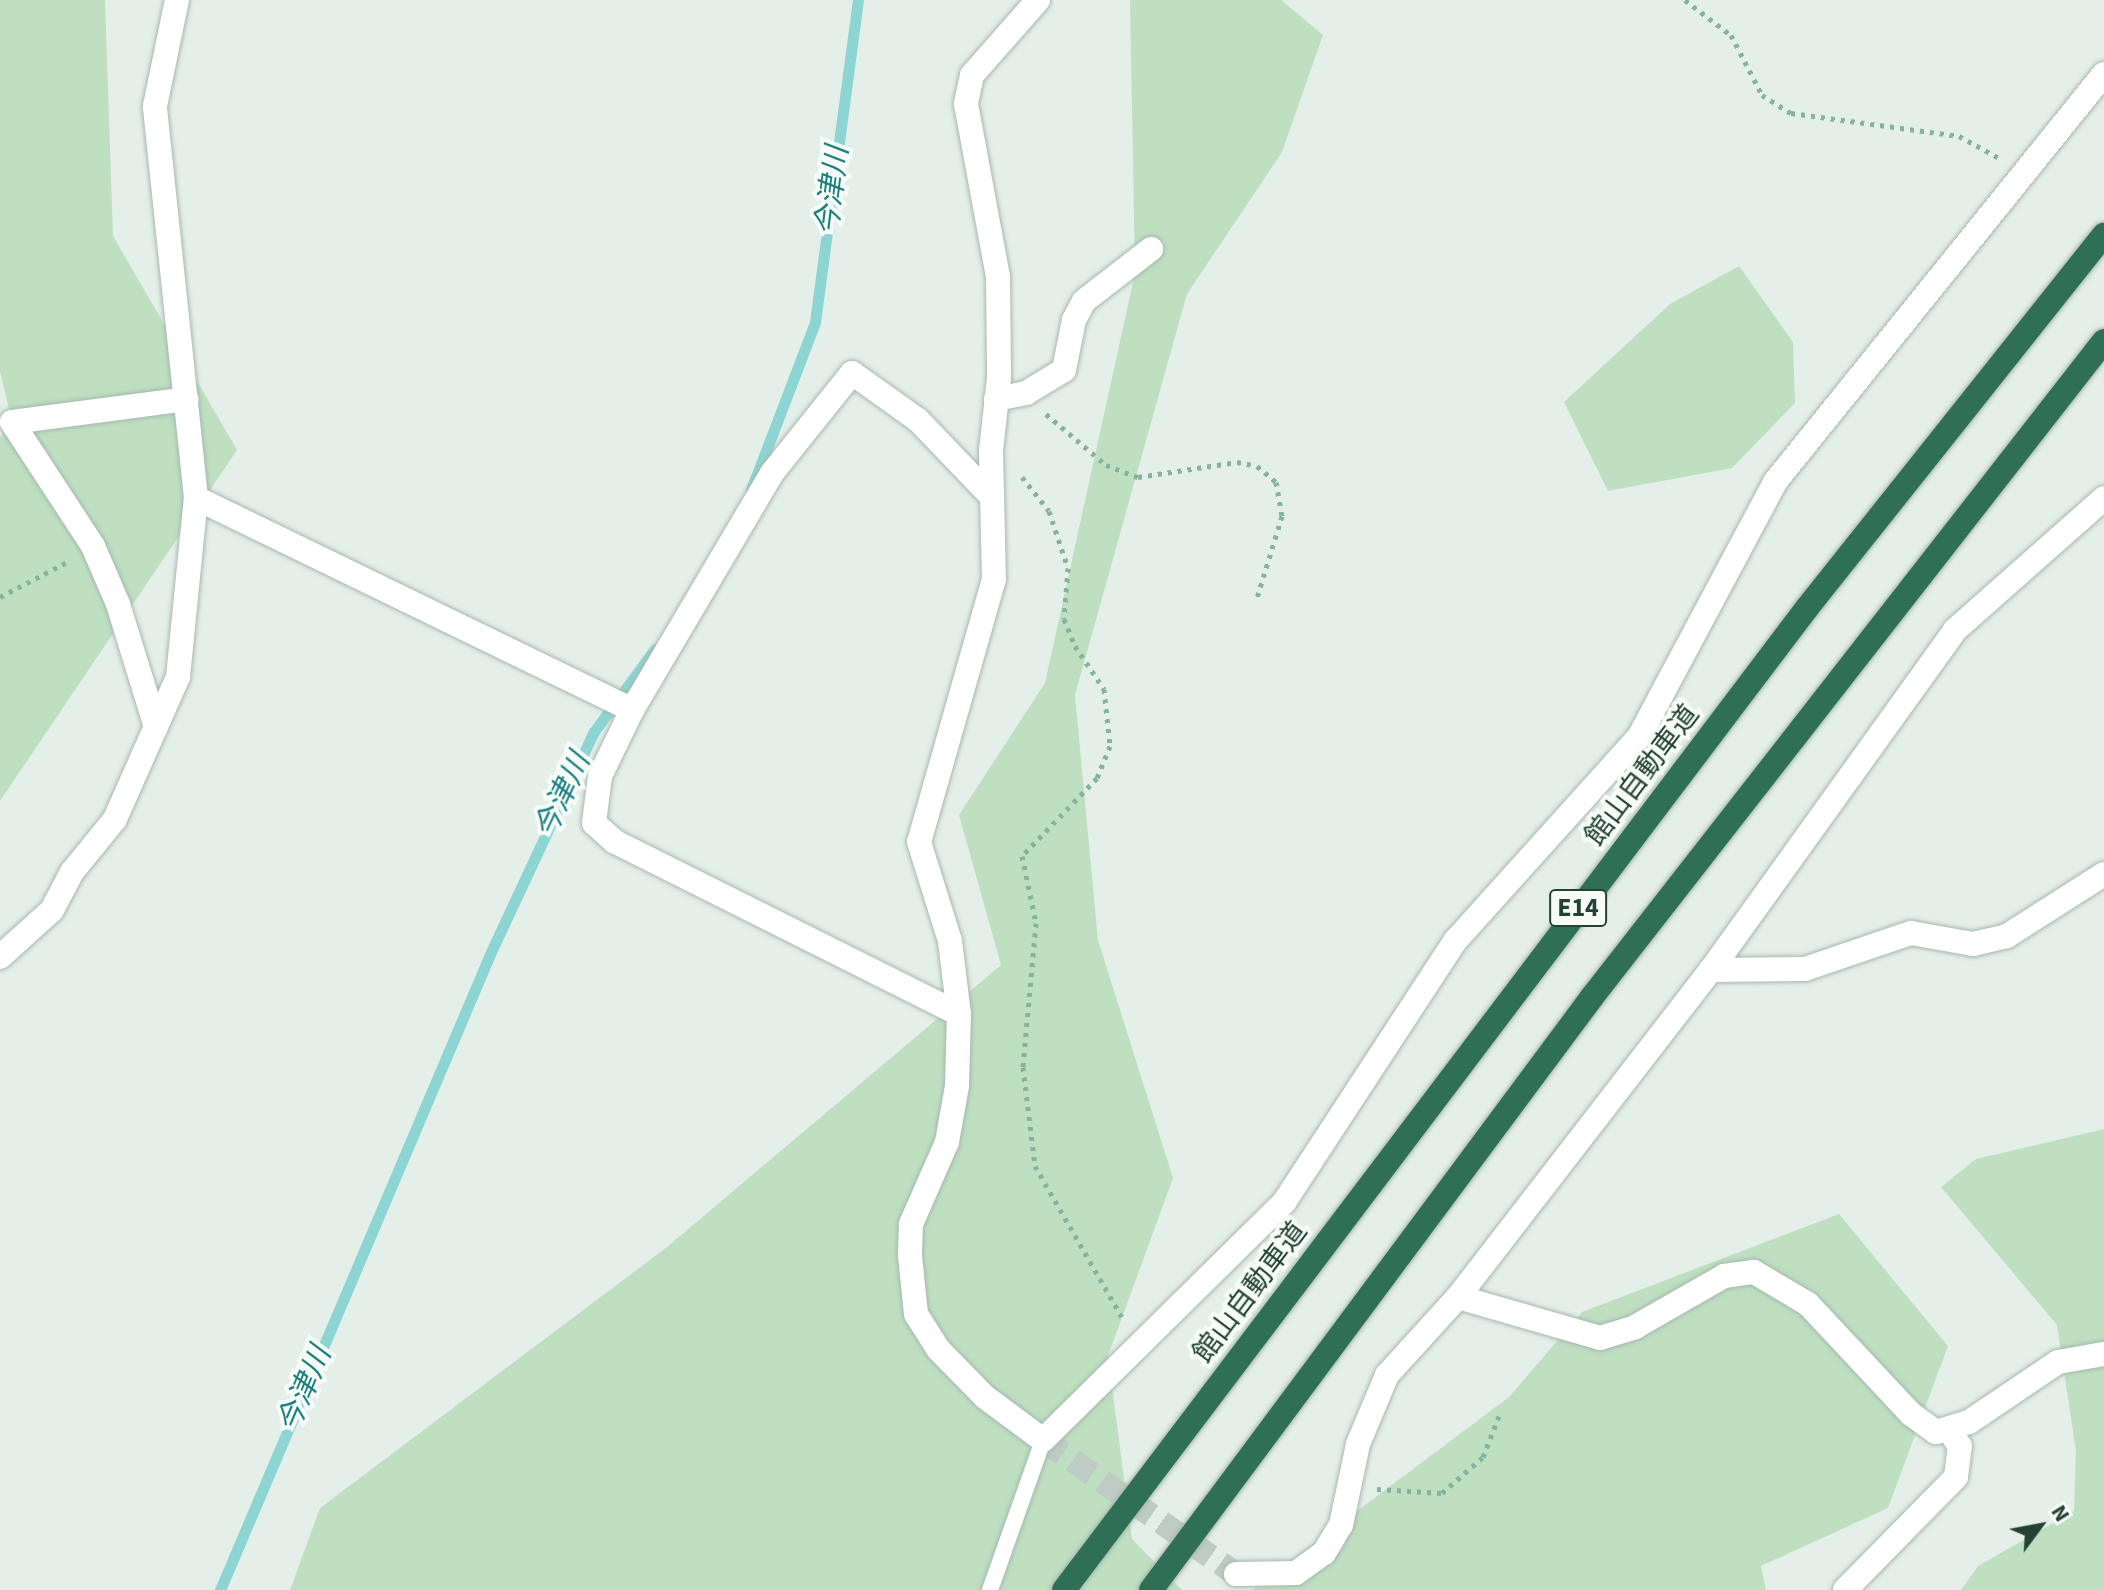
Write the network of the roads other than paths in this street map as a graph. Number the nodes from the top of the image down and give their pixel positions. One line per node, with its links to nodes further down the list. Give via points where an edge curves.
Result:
1 (177, 0): 7 (street, via 155,106)
2 (1038, 0): 8 (street, via 972,75 966,104 998,277)
3 (2104, 74): 21 (street, via 1775,482 1639,737 1456,940 1285,1201)
4 (2104, 235): 23 (highway, 館山自動車道 / E14, via 1788,633)
5 (1151, 249): 8 (street, via 1084,301 1074,320 1064,370 1026,393)
6 (2104, 341): 24 (highway, E14, via 1592,997)
7 (186, 399): 10 (street); 13 (street, via 12,422 71,506 98,558)
8 (996, 399): 9 (street)
9 (991, 496): 12 (street, via 918,420 852,373 772,473); 17 (street, via 994,579 919,842 950,941)
10 (196, 498): 12 (street); 13 (street, via 178,677)
11 (2104, 498): 16 (street, via 1955,630)
12 (632, 710): 17 (street, via 600,776 594,823 615,842)
13 (156, 727): 15 (street, via 115,819 72,872 52,910)
14 (2104, 874): 16 (street, via 2007,936 1973,944 1911,933 1805,969)
15 (0, 957)
16 (1711, 970): 18 (street)
17 (959, 1014): 21 (street, via 957,1086 947,1142 911,1224 916,1314 938,1349 985,1397)
18 (1458, 1297): 20 (street, via 1600,1338 1635,1327 1724,1276 1754,1272 1808,1304 1911,1414 1936,1432); 25 (street, via 1387,1375 1358,1444 1341,1525 1324,1553 1296,1573 1236,1574)
19 (2104, 1354): 20 (street, via 2058,1362)
20 (1950, 1432): 26 (street, via 1960,1446 1956,1477)
21 (1043, 1440): 22 (lane)
22 (990, 1590)
23 (1064, 1590)
24 (1151, 1590)
25 (1249, 1590)
26 (1845, 1590)

